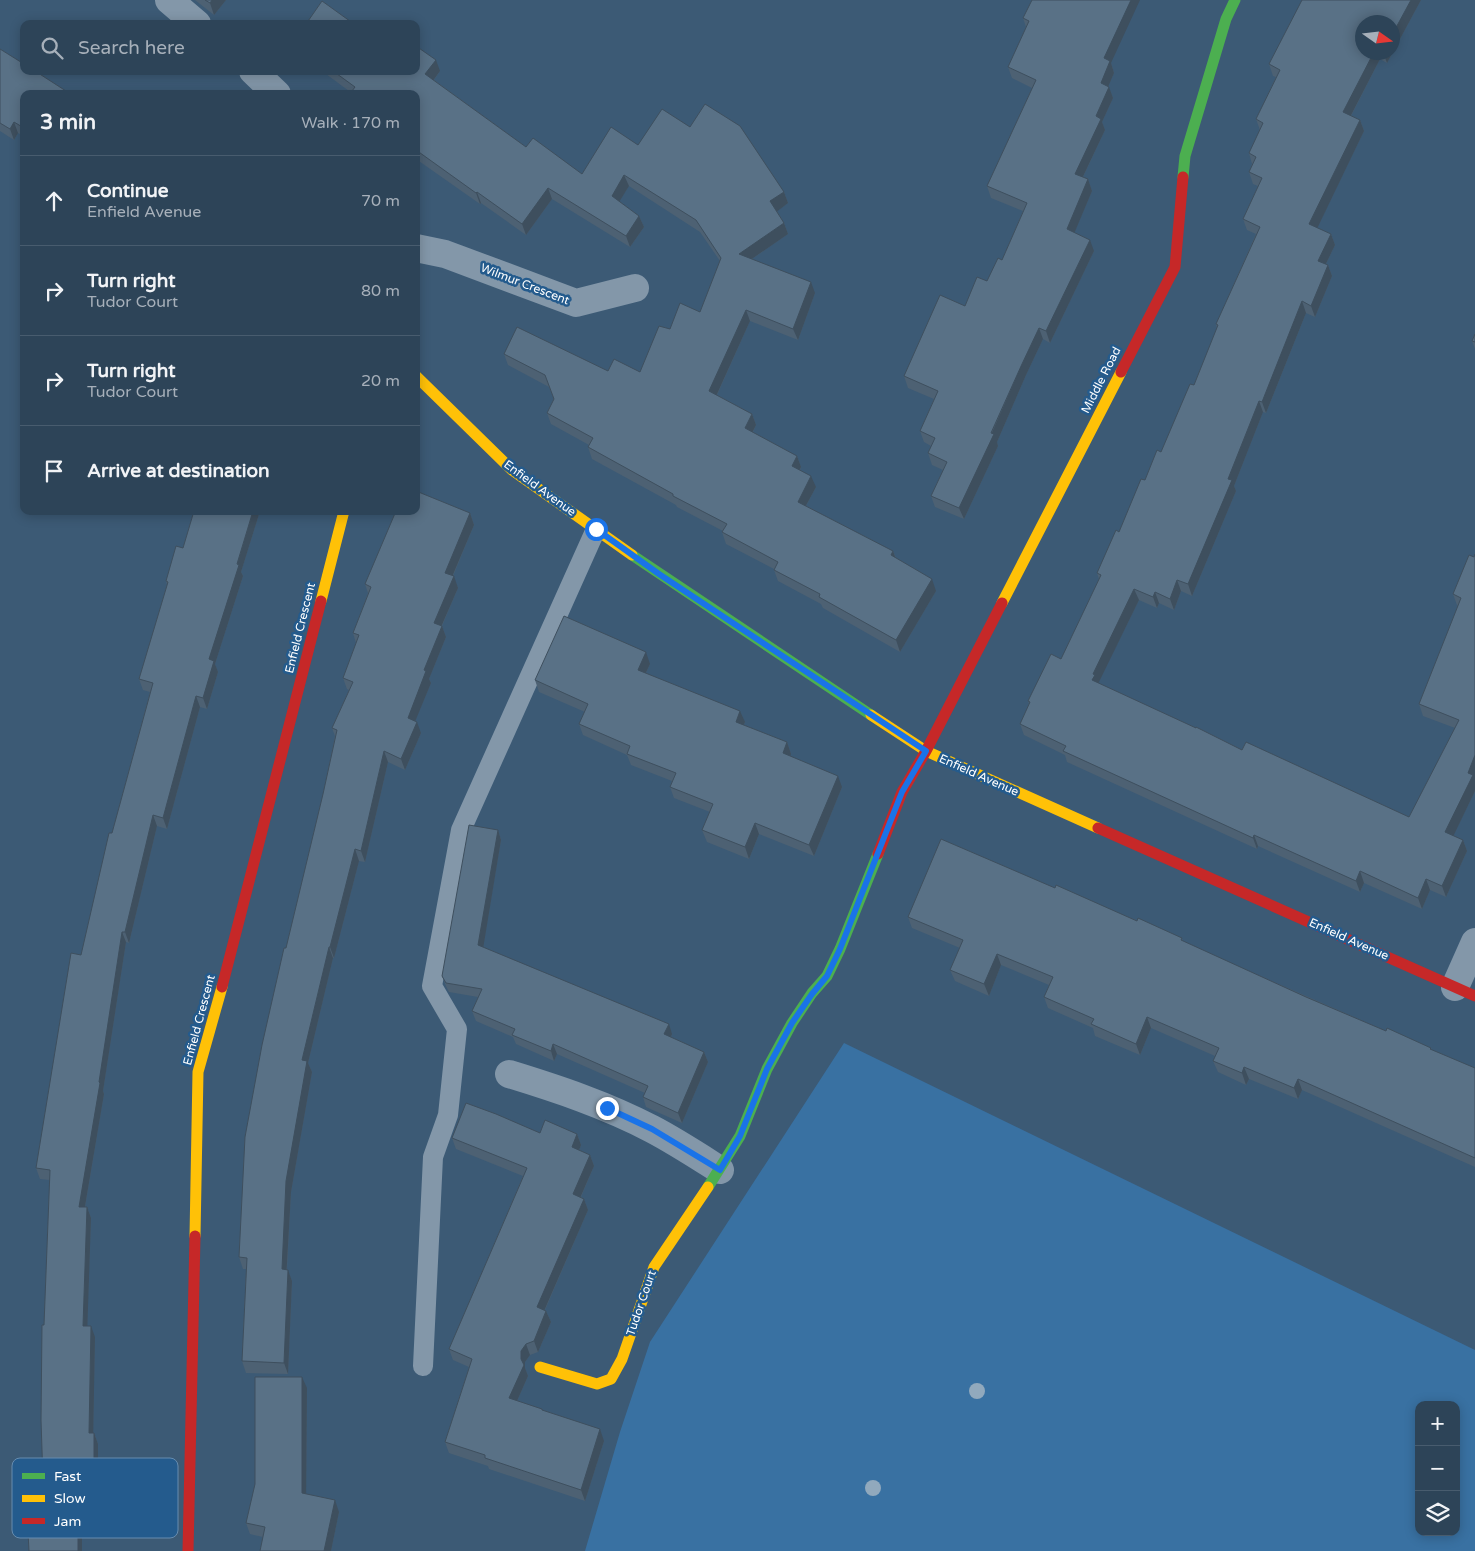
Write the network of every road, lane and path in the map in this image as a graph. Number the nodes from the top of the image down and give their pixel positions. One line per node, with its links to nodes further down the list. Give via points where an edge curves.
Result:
1 (1235, 0): 9 (street, Middle Road, via 1226,19 1185,156 1175,267)
2 (257, 75): 3 (street)
3 (273, 90)
4 (420, 249): 5 (street, Wilmur Crescent, via 445,254 576,303)
5 (635, 288)
6 (420, 380): 8 (street, Enfield Avenue, via 512,470)
7 (343, 515): 16 (street, Enfield Crescent, via 198,1072)
8 (596, 529): 9 (street, Enfield Avenue); 14 (lane, via 462,830 432,986 457,1029 448,1115 433,1157)
9 (926, 751): 11 (street, Enfield Avenue); 13 (street, Tudor Court, via 902,792 827,976 788,1030 767,1069 740,1136)
10 (1475, 942): 11 (street)
11 (1465, 991)
12 (509, 1074): 13 (street, via 607,1108 652,1129)
13 (720, 1170): 15 (street, Tudor Court, via 654,1267 622,1359 611,1380 597,1384)
14 (423, 1366)
15 (540, 1367)
16 (188, 1551)

